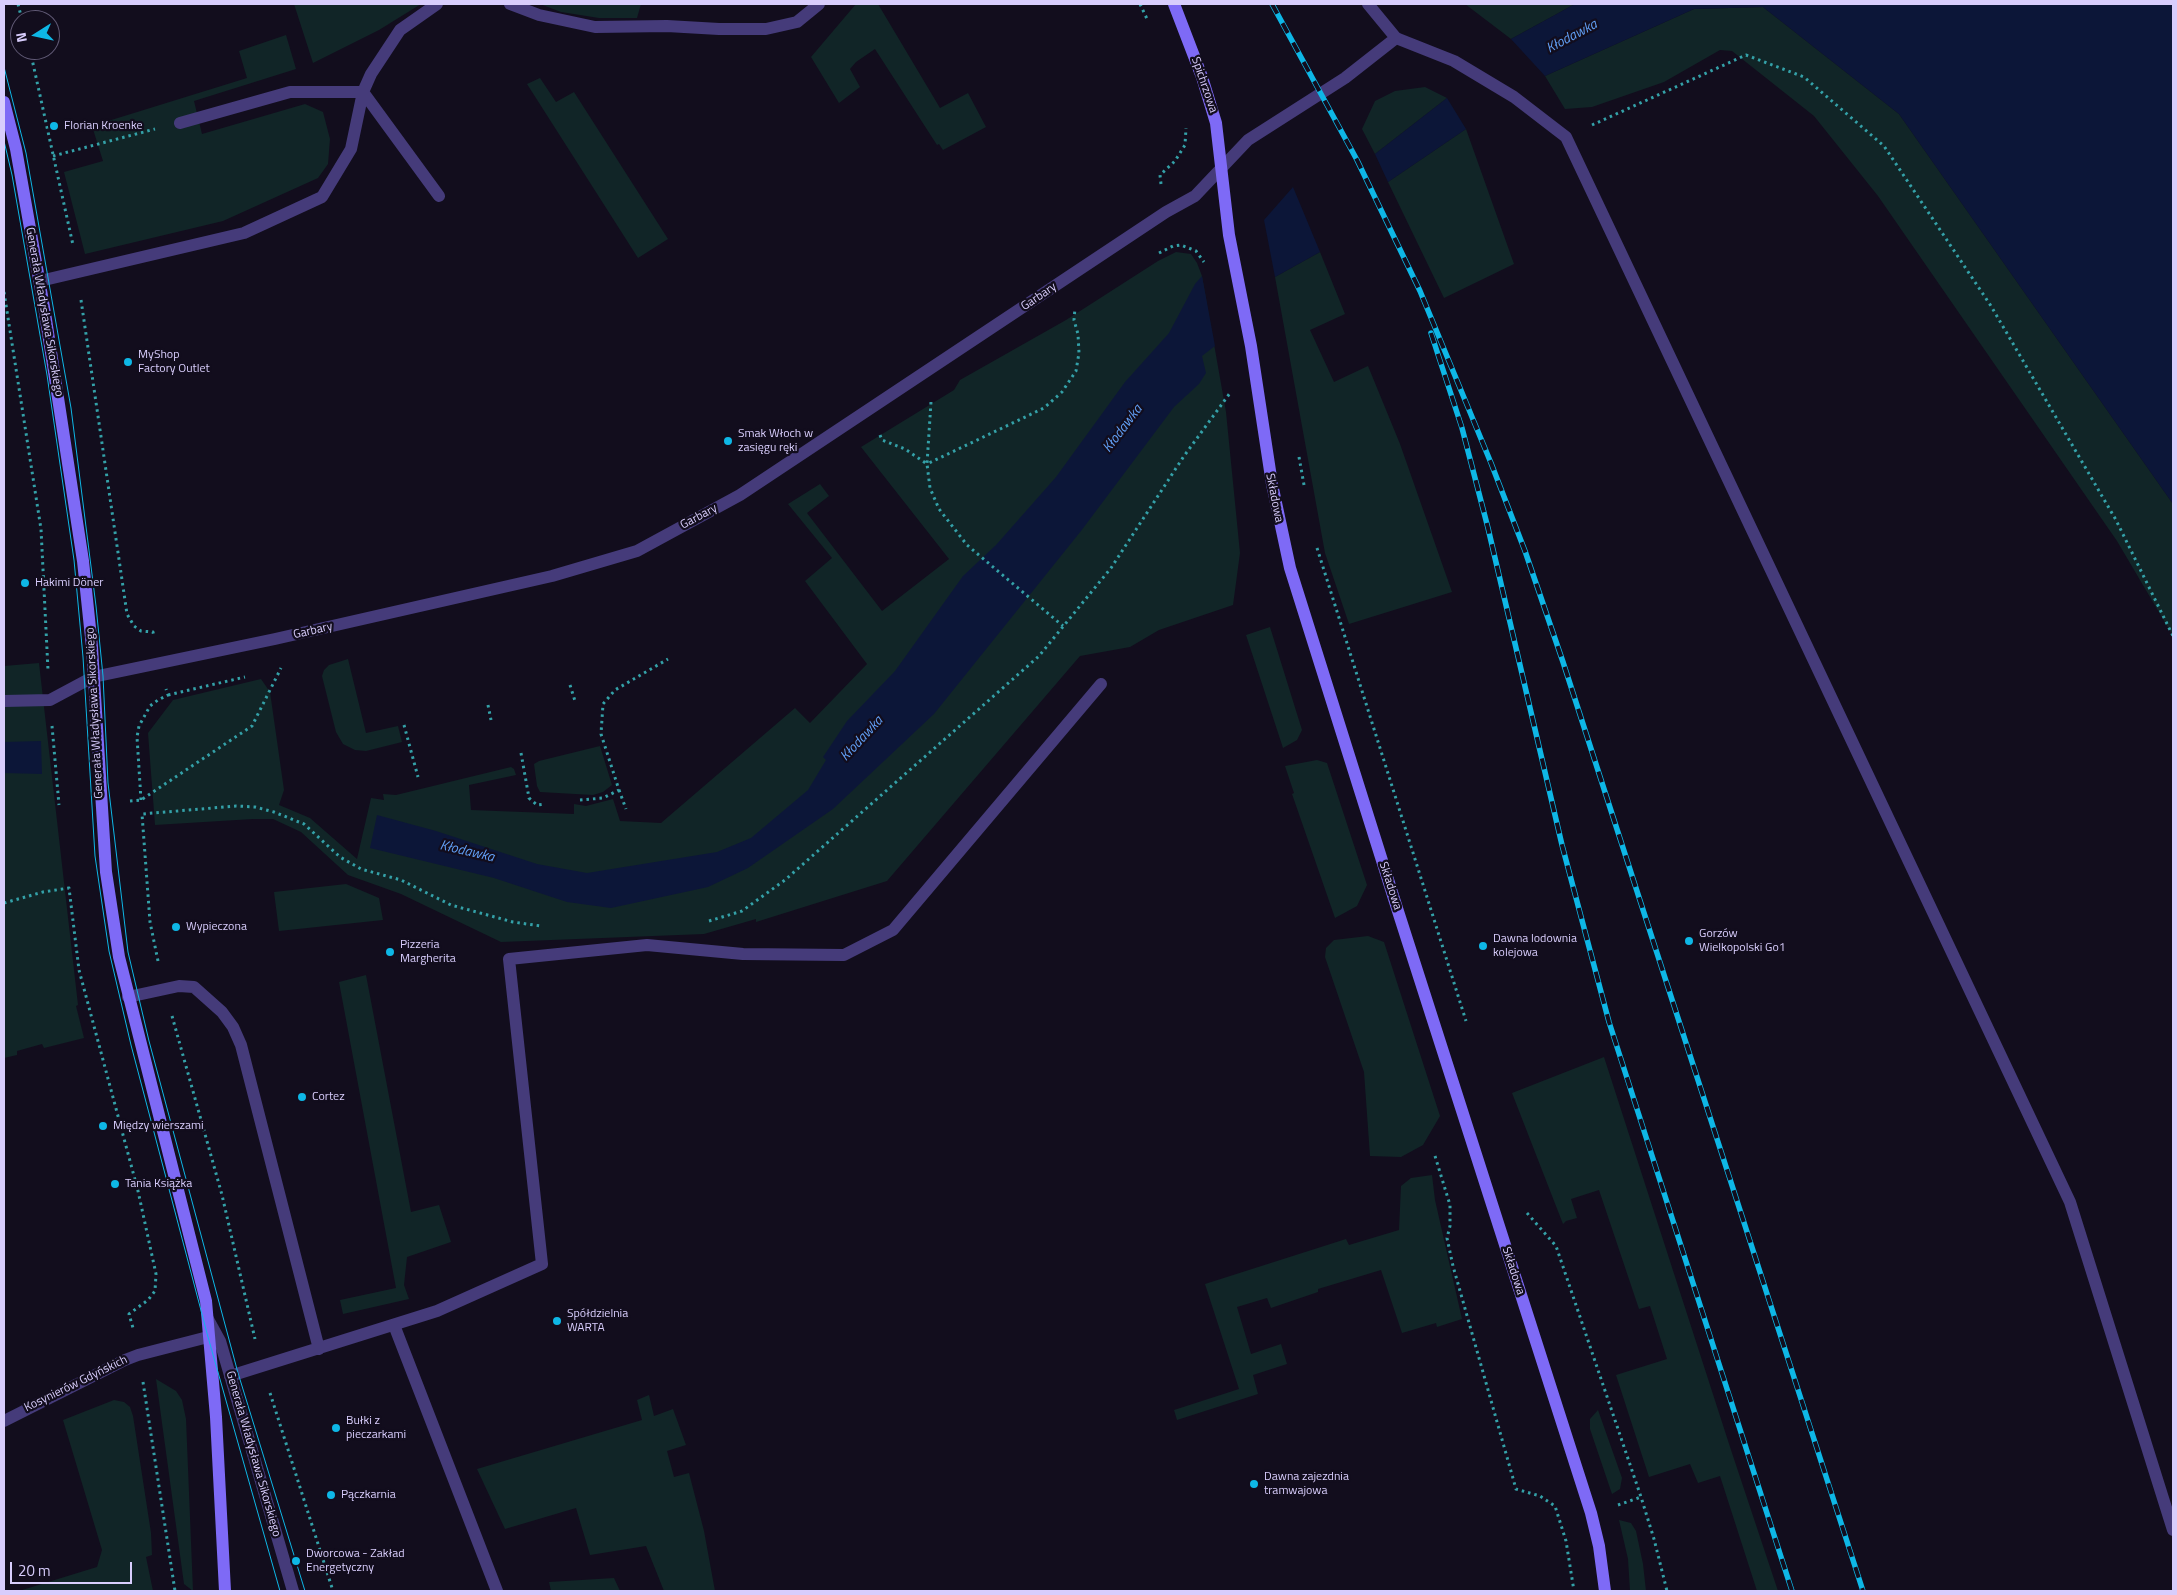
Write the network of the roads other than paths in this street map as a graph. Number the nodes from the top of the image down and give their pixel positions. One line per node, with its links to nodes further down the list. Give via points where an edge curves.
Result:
1 (437, 4): 7 (street, via 400,30)
2 (510, 4): 3 (street, via 539,16 595,28 667,26 718,29 766,29 797,22)
3 (819, 4)
4 (1174, 4): 10 (street, Spichrzowa, via 1213,111)
5 (1368, 4): 6 (street)
6 (1396, 38): 10 (street, Garbary, via 1345,78 1248,140); 23 (street, via 1454,61 1514,97 1566,137 2070,1202)
7 (363, 92): 9 (street, via 290,92); 11 (street); 12 (street, via 350,149 322,197 244,233)
8 (4, 102): 12 (street, Generała Władysława Sikorskiego)
9 (180, 122)
10 (1222, 169): 13 (street, Garbary, via 1195,196 1166,212 865,414 740,495 637,551 542,578 275,640); 27 (street, Składowa, via 1229,235 1272,484 1290,568 1591,1513)
11 (439, 196)
12 (40, 281): 13 (street, Generała Władysława Sikorskiego, via 83,561)
13 (94, 677): 15 (street, Garbary, via 50,700); 16 (street, Generała Władysława Sikorskiego, via 106,872 118,957)
14 (1100, 684): 18 (street, via 893,930 844,955 743,954 647,945 509,959 542,1264 437,1312)
15 (4, 701)
16 (128, 997): 17 (street, Generała Władysława Sikorskiego, via 198,1265); 20 (street, via 194,987 222,1012 233,1027 241,1045)
17 (208, 1319): 19 (street, Generała Władysława Sikorskiego); 21 (street, Generała Władysława Sikorskiego, via 220,1341)
18 (394, 1325): 20 (street); 26 (street)
19 (208, 1338): 22 (street, Kosynierów Gdyńskich, via 138,1354); 24 (street, Generała Władysława Sikorskiego, via 216,1417)
20 (319, 1349): 21 (street)
21 (230, 1376): 25 (street, Generała Władysława Sikorskiego)
22 (4, 1420)
23 (2173, 1530)
24 (225, 1591)
25 (293, 1591)
26 (497, 1591)
27 (1605, 1591)

